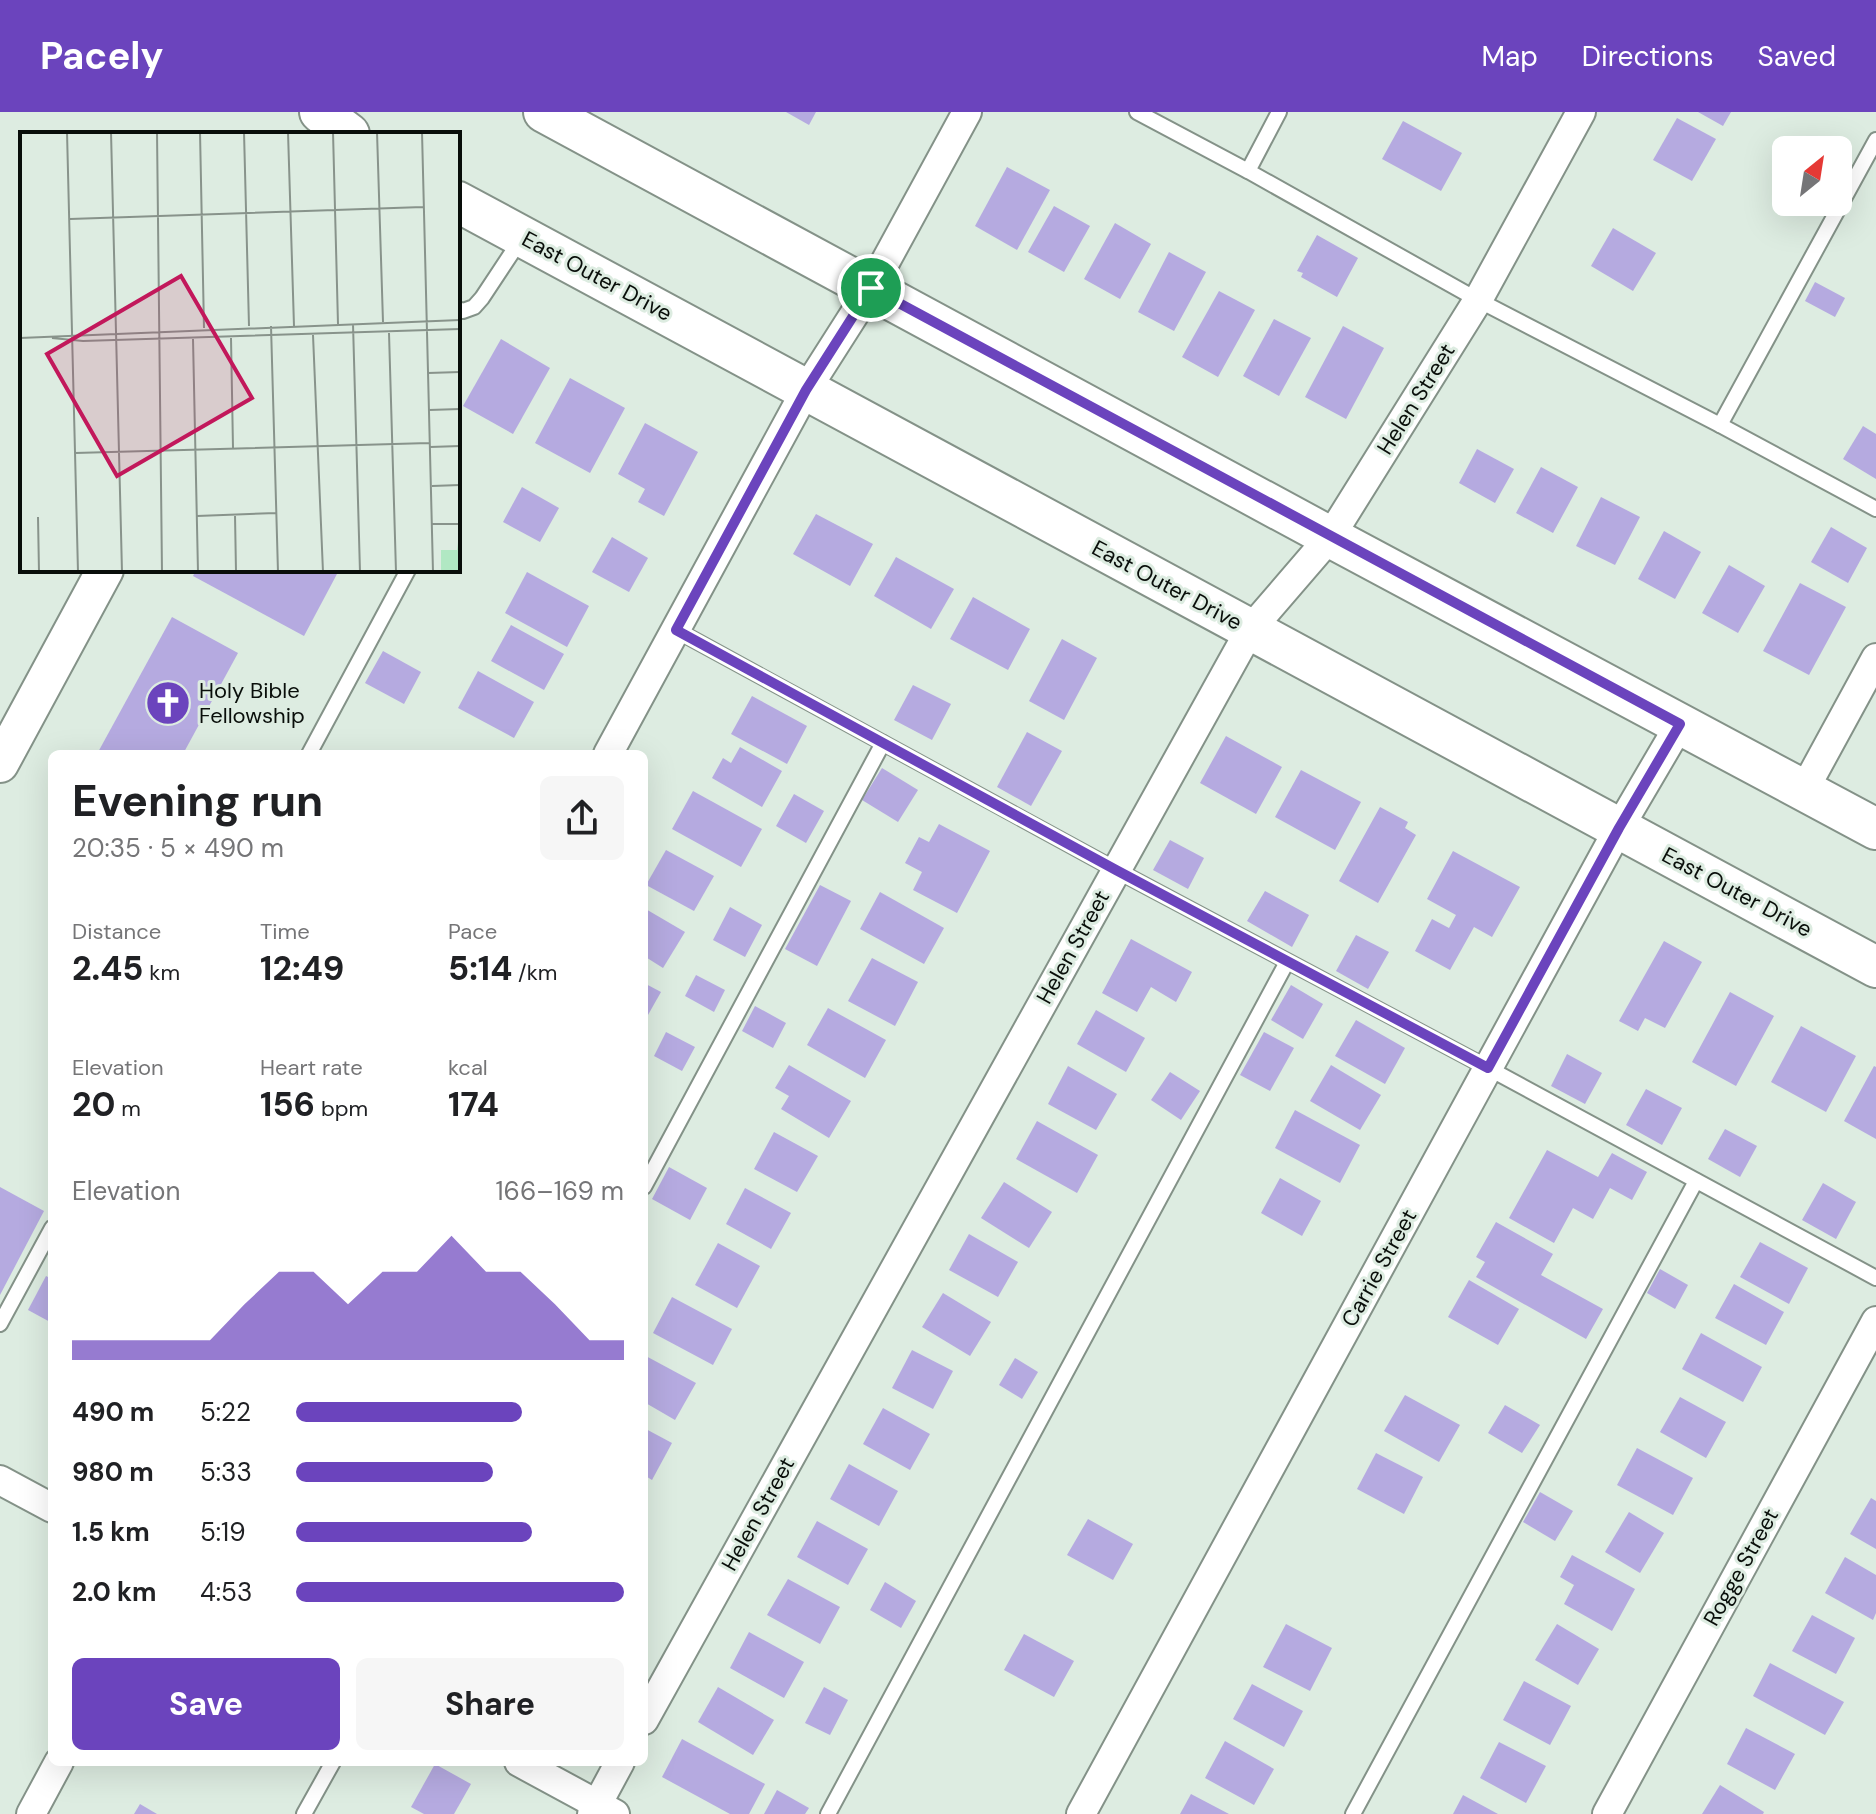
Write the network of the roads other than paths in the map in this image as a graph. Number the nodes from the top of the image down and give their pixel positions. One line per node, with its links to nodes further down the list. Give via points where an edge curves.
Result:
1 (544, 112): 10 (main road)
2 (967, 112): 10 (street)
3 (1137, 112): 7 (lane)
4 (1279, 112): 7 (lane)
5 (1581, 112): 11 (street, Helen Street)
6 (1876, 140): 14 (lane)
7 (1248, 171): 11 (lane)
8 (460, 203): 9 (main road, East Outer Drive)
9 (523, 236): 12 (lane, via 482,298 474,307); 13 (main road, East Outer Drive)
10 (871, 288): 13 (street); 16 (main road)
11 (1478, 300): 14 (lane); 16 (street, Helen Street)
12 (460, 310)
13 (806, 390): 19 (street); 20 (main road, East Outer Drive)
14 (1720, 425): 15 (lane)
15 (1876, 509)
16 (1330, 537): 20 (street, Helen Street); 22 (main road)
17 (104, 572): 26 (street)
18 (407, 572): 24 (lane)
19 (676, 630): 23 (lane); 25 (street)
20 (1250, 630): 28 (main road, East Outer Drive); 30 (street, Helen Street)
21 (1876, 658): 27 (street)
22 (1680, 724): 27 (main road); 28 (street, Carrie Street)
23 (883, 743): 30 (lane); 34 (lane)
24 (311, 750)
25 (610, 750)
26 (0, 764)
27 (1804, 790): 29 (main road)
28 (1619, 828): 32 (main road, East Outer Drive); 33 (street, Carrie Street)
29 (1876, 829)
30 (1116, 870): 31 (lane); 42 (street, Helen Street)
31 (1287, 962): 33 (lane); 50 (lane)
32 (1876, 967)
33 (1488, 1068): 35 (lane); 51 (street, Carrie Street)
34 (648, 1180)
35 (1696, 1181): 37 (lane); 52 (lane)
36 (48, 1235): 39 (lane)
37 (1876, 1278)
38 (1876, 1321): 53 (street, Rogge Street)
39 (0, 1324)
40 (0, 1480): 41 (street)
41 (48, 1506)
42 (648, 1713)
43 (57, 1766): 48 (street)
44 (331, 1766): 49 (lane)
45 (526, 1766): 47 (street)
46 (618, 1766): 47 (street)
47 (601, 1811)
48 (31, 1814)
49 (304, 1814)
50 (828, 1814)
51 (1081, 1814)
52 (1353, 1814)
53 (1607, 1814)

